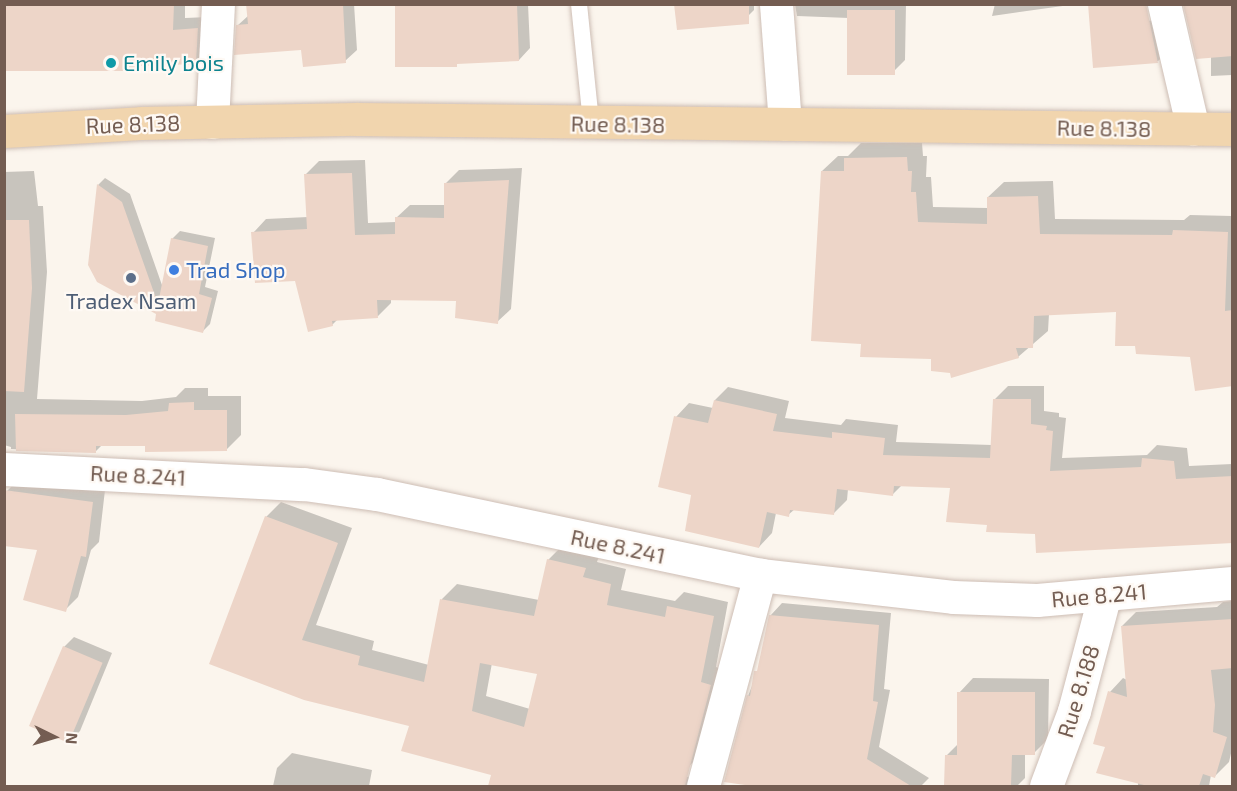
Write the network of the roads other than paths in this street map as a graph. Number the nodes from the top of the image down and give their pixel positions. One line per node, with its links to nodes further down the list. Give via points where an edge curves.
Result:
1 (218, 4): 5 (street)
2 (579, 4): 6 (lane)
3 (776, 4): 7 (street)
4 (1164, 4): 8 (street)
5 (212, 122): 6 (main road, Rue 8.138, via 356,119); 10 (main road, Rue 8.138)
6 (591, 123): 7 (main road, Rue 8.138)
7 (785, 124): 8 (main road, Rue 8.138)
8 (1193, 129): 9 (main road, Rue 8.138)
9 (1233, 129)
10 (4, 131)
11 (4, 469): 12 (street, Rue 8.241, via 304,484 378,494)
12 (760, 575): 14 (street, Rue 8.241, via 953,597 1037,600); 15 (street)
13 (1233, 583): 14 (street, Rue 8.241)
14 (1106, 594): 16 (street, Rue 8.188, via 1074,711)
15 (703, 786)
16 (1046, 786)

